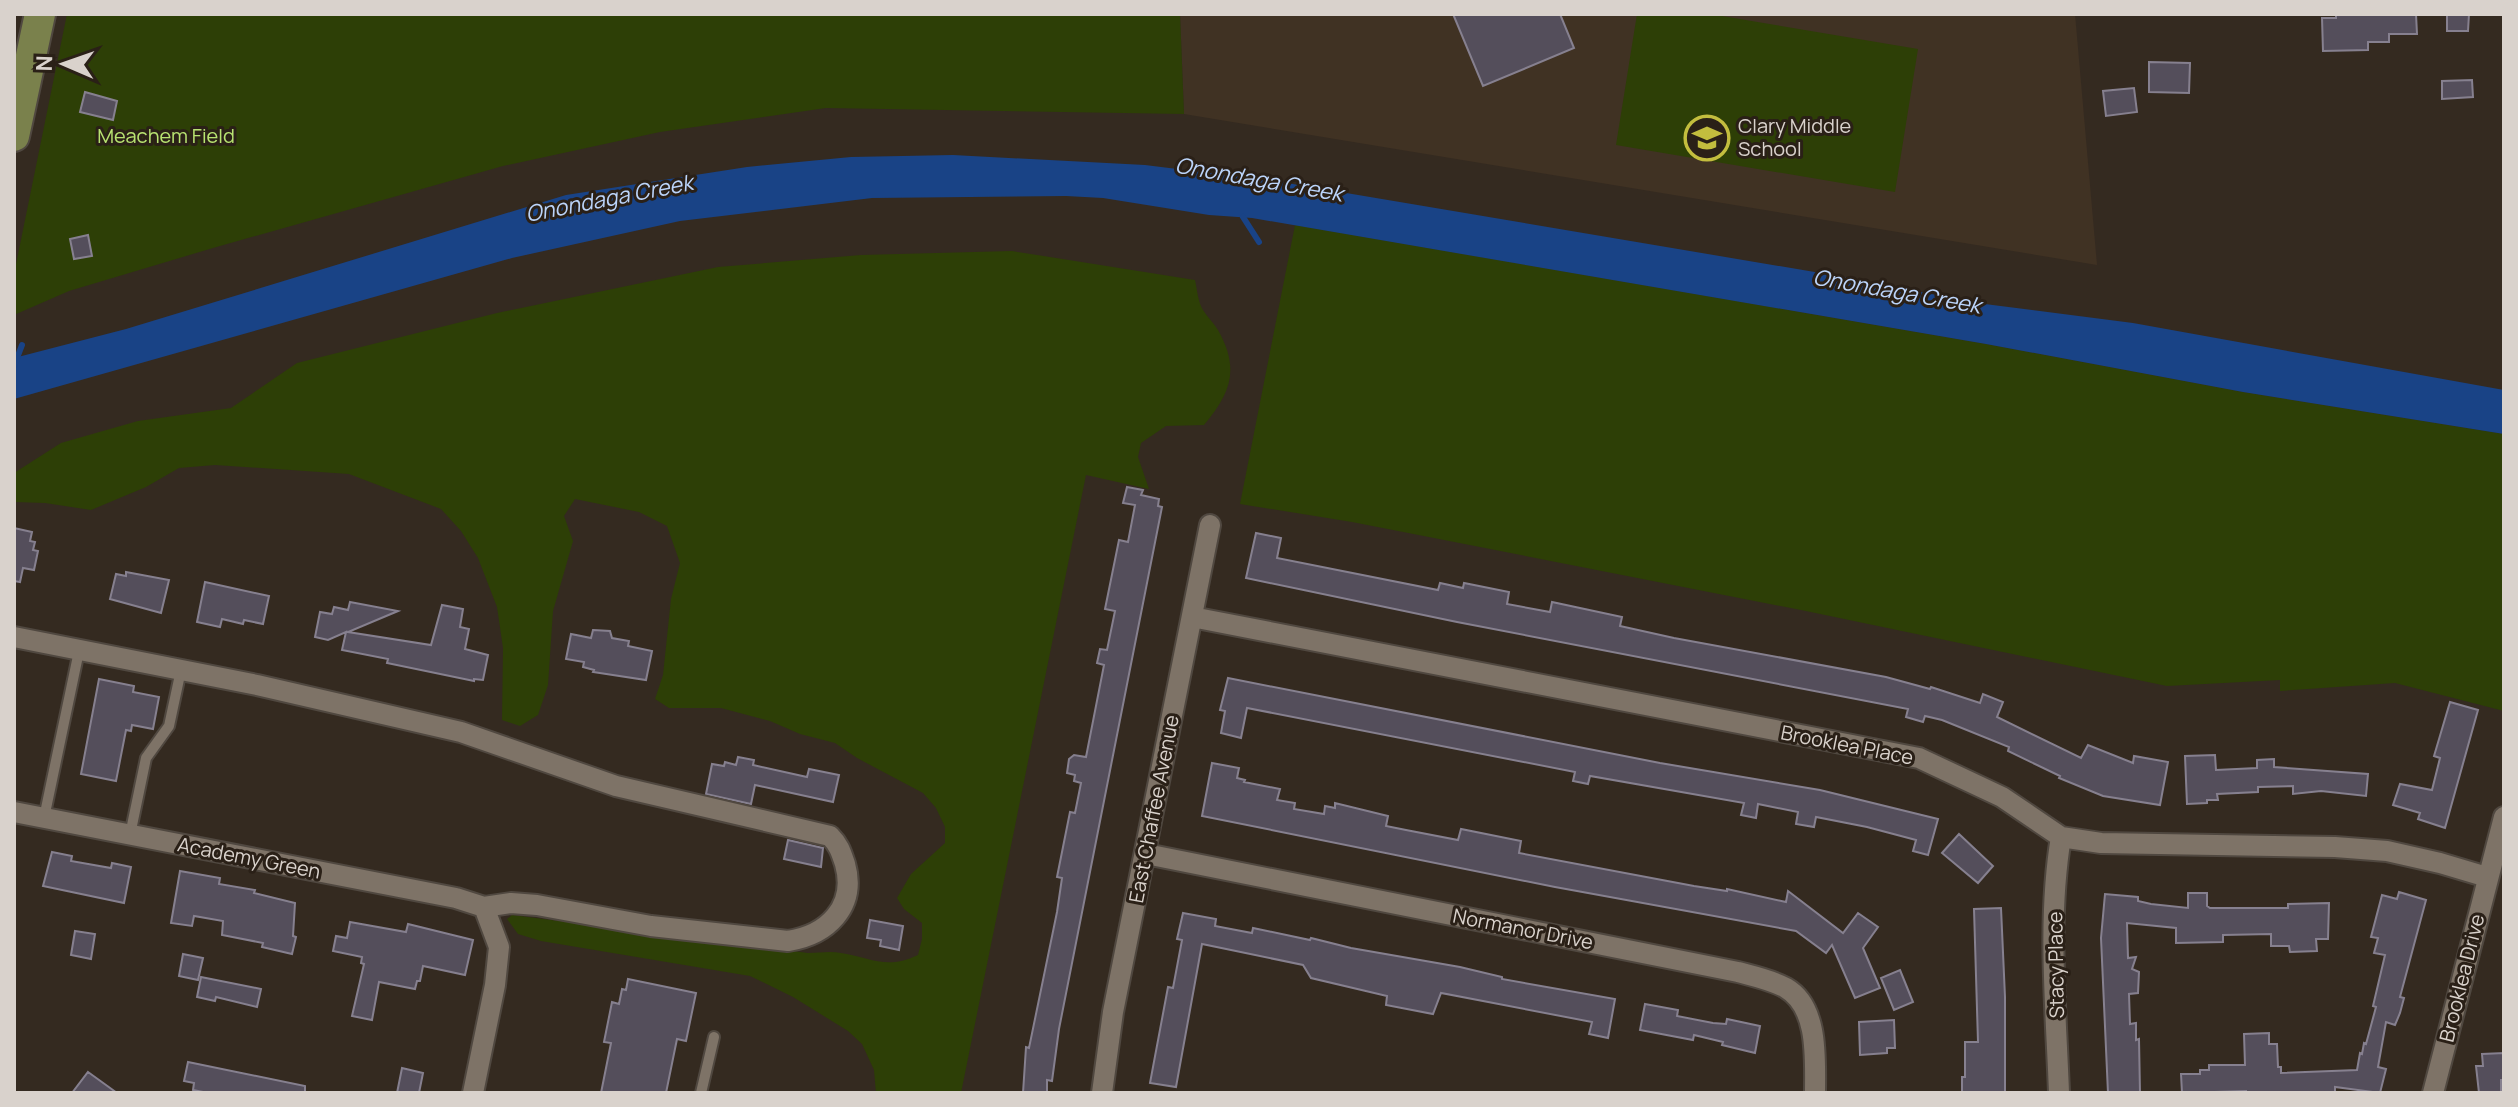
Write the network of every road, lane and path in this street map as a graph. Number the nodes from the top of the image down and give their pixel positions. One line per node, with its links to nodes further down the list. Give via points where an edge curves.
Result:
1 (40, 14): 2 (main road)
2 (14, 136)
3 (1210, 525): 4 (street, East Chaffee Avenue)
4 (1192, 617): 12 (street, Brooklea Place, via 1919,758 2002,797); 13 (street, East Chaffee Avenue)
5 (14, 637): 6 (street)
6 (79, 651): 7 (street); 10 (lane)
7 (181, 670): 11 (lane, via 169,726 146,758); 15 (street, Academy Green, via 461,732 616,786 830,836 839,845 848,875 846,897 833,921 810,938 788,941 651,926 537,905)
8 (14, 812): 10 (street, Academy Green)
9 (2504, 817): 14 (street, Brooklea Drive)
10 (44, 818): 11 (street, Academy Green)
11 (130, 835): 15 (street, Academy Green)
12 (2061, 837): 14 (street, Brooklea Place, via 2101,843 2387,851); 21 (street, Stacy Place, via 2055,888)
13 (1146, 854): 19 (street, East Chaffee Avenue); 20 (street, Normanor Drive, via 1738,972 1786,987 1800,999 1810,1022)
14 (2487, 877): 22 (street, Brooklea Drive)
15 (484, 907): 17 (street, via 499,947)
16 (714, 1037): 18 (lane)
17 (473, 1093)
18 (701, 1093)
19 (1102, 1093)
20 (1815, 1093)
21 (2059, 1093)
22 (2433, 1093)

